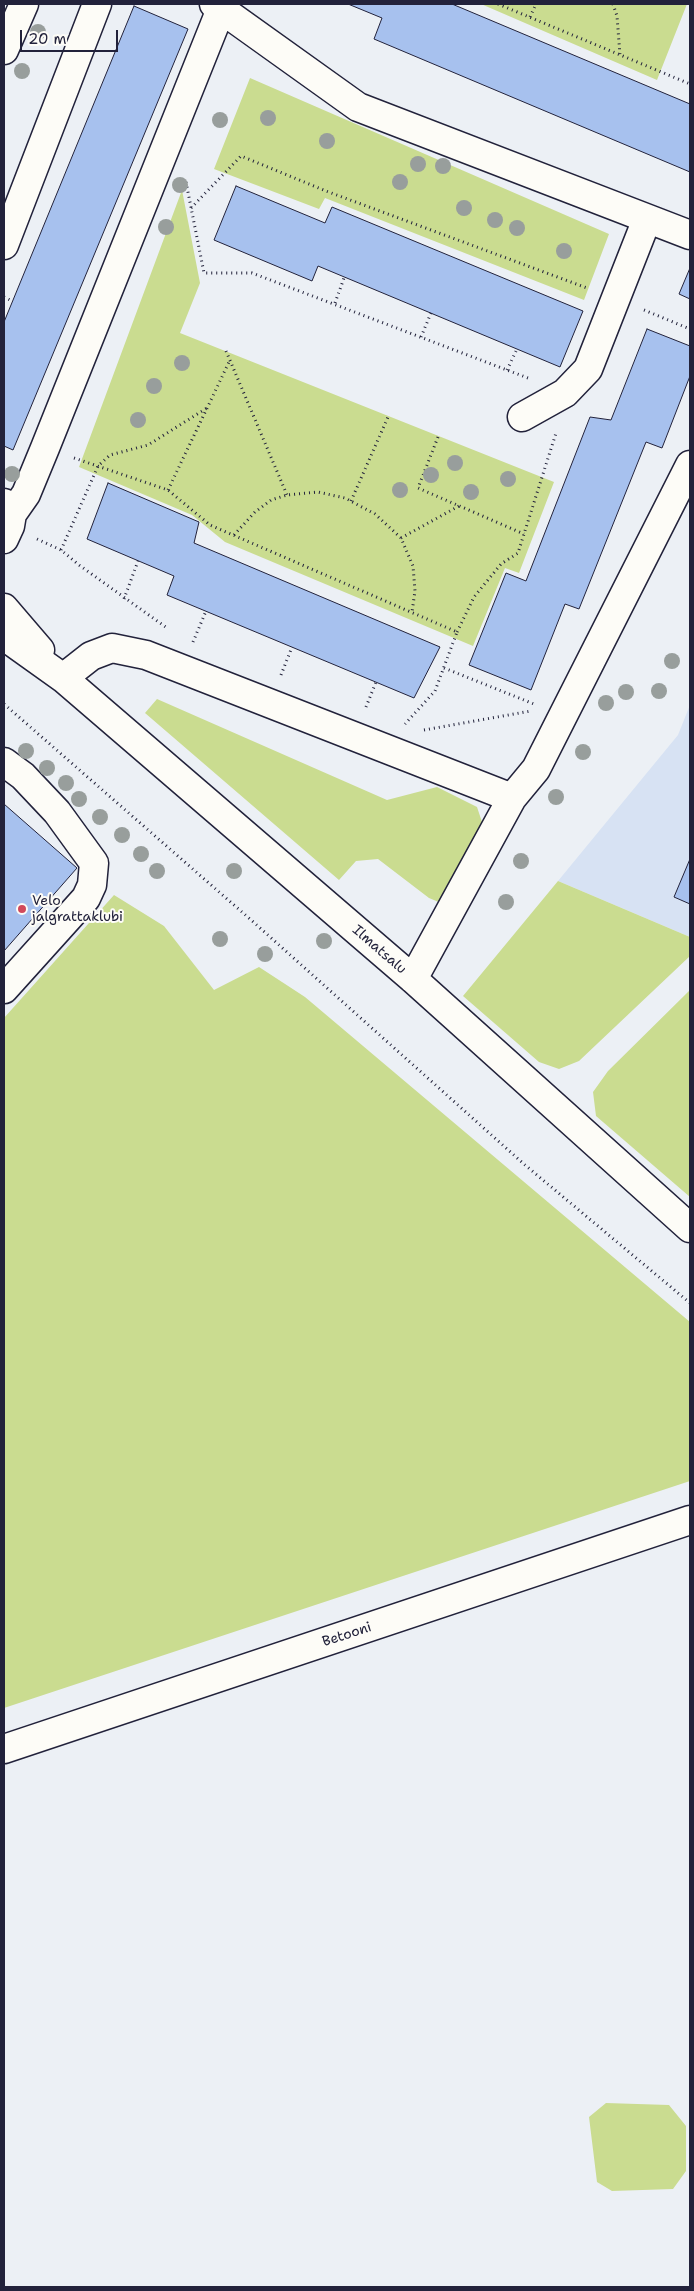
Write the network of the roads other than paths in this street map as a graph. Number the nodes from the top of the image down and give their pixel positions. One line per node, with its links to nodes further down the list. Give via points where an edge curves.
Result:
1 (24, 4): 4 (street)
2 (97, 4): 7 (street)
3 (218, 6): 5 (street, via 358,107); 10 (street, via 46,448 26,494)
4 (4, 50)
5 (647, 219): 6 (street); 8 (street, via 588,369 568,390)
6 (690, 235)
7 (4, 245)
8 (522, 417)
9 (690, 465): 15 (street, via 557,707 536,769)
10 (7, 521)
11 (4, 608): 13 (street, Ilmatsalu)
12 (4, 636): 13 (street, Ilmatsalu)
13 (63, 678): 15 (street, via 91,656 112,648 137,654 389,741); 16 (street, Ilmatsalu)
14 (4, 762): 17 (street, via 56,812 94,863 92,886 86,898)
15 (512, 798): 16 (street)
16 (413, 979): 18 (street, Ilmatsalu)
17 (4, 989)
18 (690, 1228)
19 (690, 1520): 20 (street, Betooni)
20 (4, 1749)

